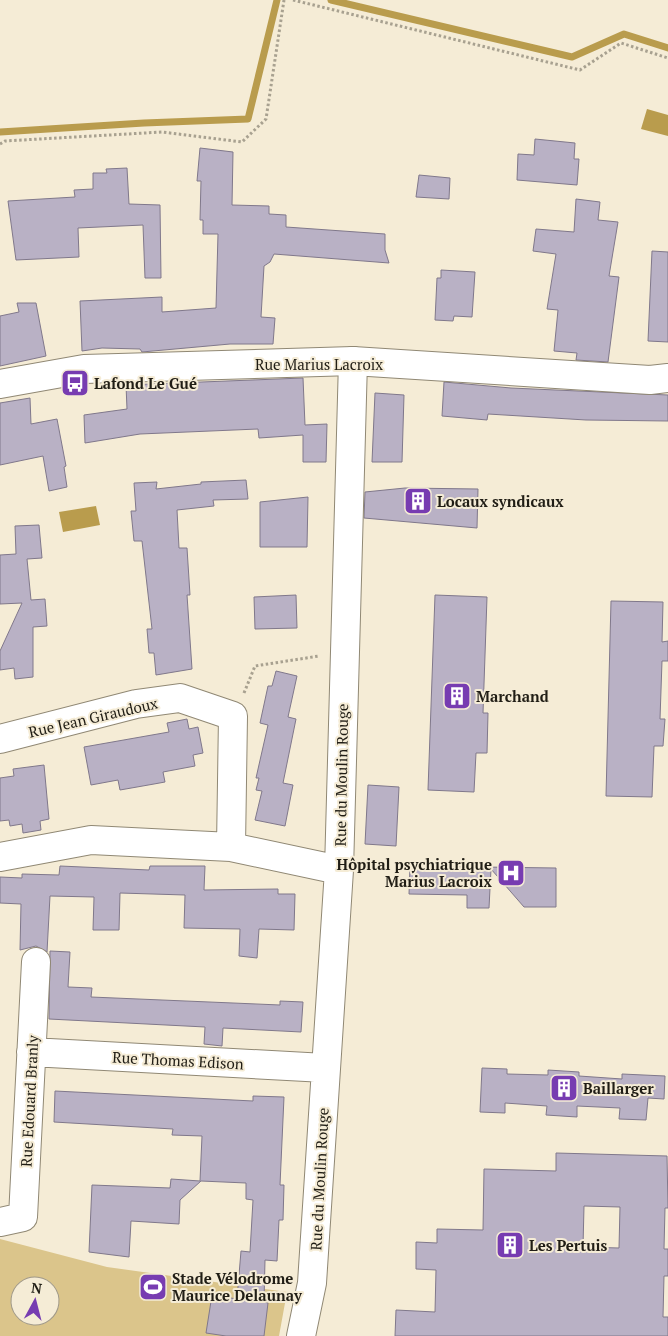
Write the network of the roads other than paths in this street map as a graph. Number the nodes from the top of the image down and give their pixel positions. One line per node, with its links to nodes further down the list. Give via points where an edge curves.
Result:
1 (353, 361): 2 (street, Rue Marius Lacroix, via 650,380); 3 (street, Rue Marius Lacroix, via 84,369); 7 (street, Rue du Moulin Rouge)
2 (668, 378)
3 (0, 384)
4 (0, 739): 5 (street, Rue Jean Giraudoux, via 136,704 180,698 234,716)
5 (231, 847): 6 (street, via 91,840); 7 (street)
6 (0, 857)
7 (339, 870): 10 (street, Rue du Moulin Rouge)
8 (36, 962): 9 (street, Rue Edouard Branly)
9 (31, 1052): 10 (street, Rue Thomas Edison); 11 (street, Rue Edouard Branly, via 23,1217)
10 (325, 1068): 12 (street, Rue du Moulin Rouge, via 312,1283)
11 (0, 1222)
12 (301, 1336)

